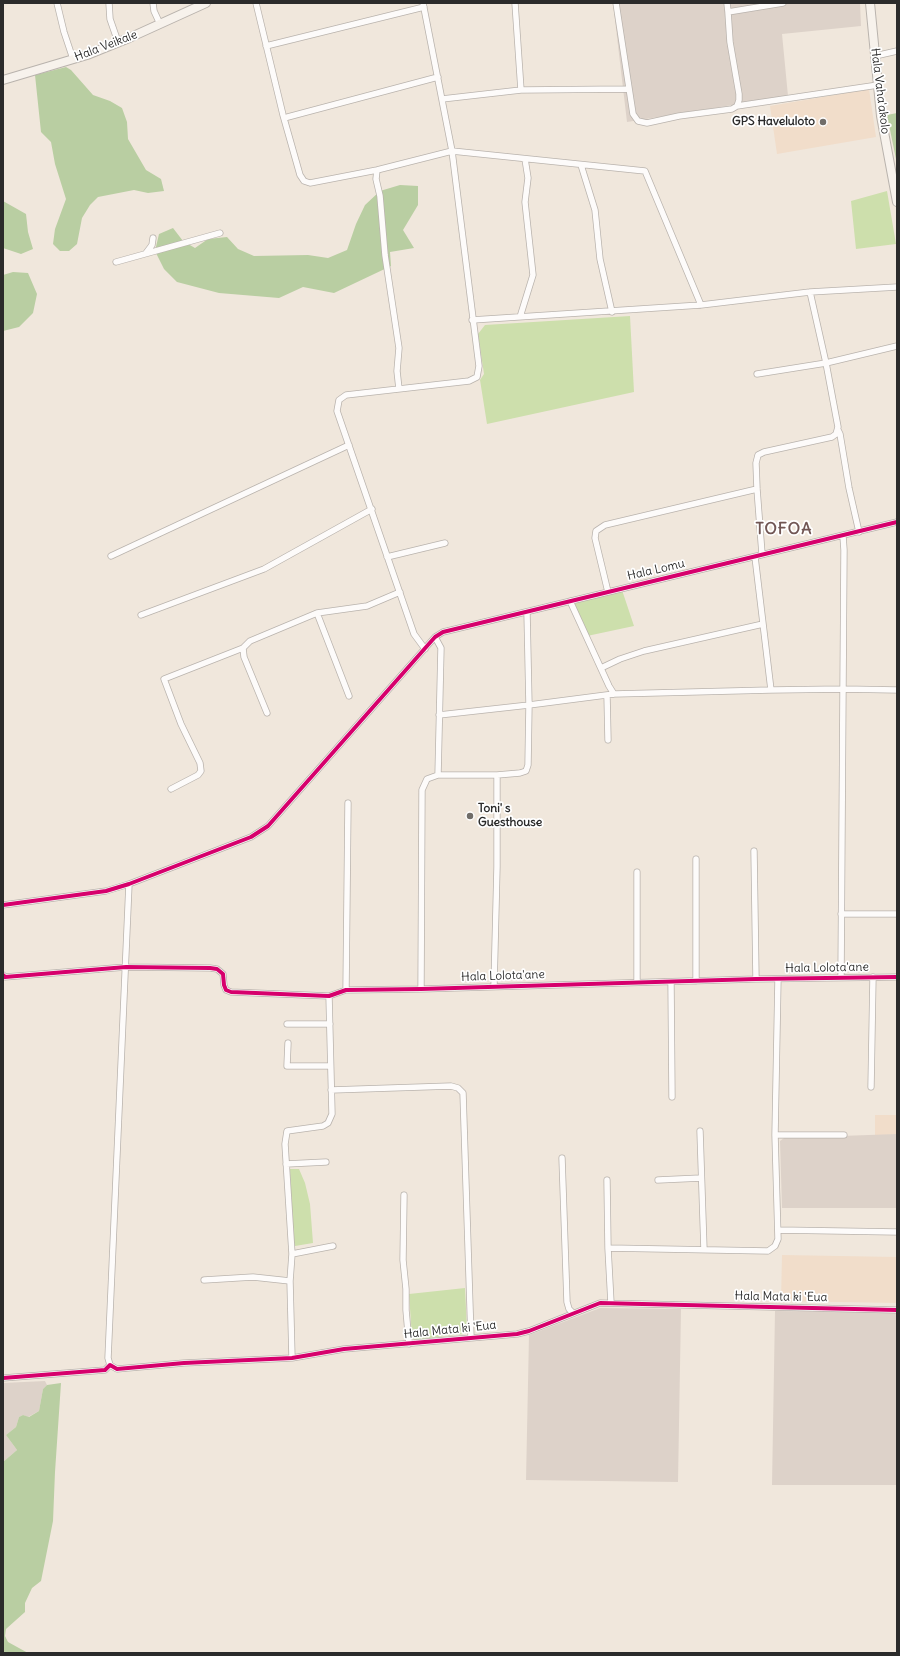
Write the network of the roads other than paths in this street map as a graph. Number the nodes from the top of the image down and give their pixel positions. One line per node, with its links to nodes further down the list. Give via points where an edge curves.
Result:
1 (57, 3): 18 (street)
2 (109, 3): 14 (street, via 110,19)
3 (153, 3): 13 (street)
4 (206, 3): 13 (street, Hala Veikale)
5 (256, 3): 15 (street)
6 (515, 3): 23 (street)
7 (616, 3): 22 (street)
8 (727, 3): 12 (street)
9 (783, 3): 12 (street)
10 (870, 3): 17 (street, Hala Vaha'akolo)
11 (424, 5): 15 (street); 19 (street)
12 (728, 12): 25 (street, via 730,42 739,94)
13 (160, 24): 14 (street, Hala Veikale)
14 (118, 42): 18 (street, Hala Veikale)
15 (266, 46): 26 (street)
16 (897, 51): 17 (street)
17 (875, 56): 21 (street, Hala Vaha'akolo)
18 (73, 59): 20 (street, Hala Veikale)
19 (438, 76): 24 (street); 26 (street)
20 (3, 80)
21 (878, 85): 25 (street); 31 (street, Hala Vaha'akolo, via 881,116)
22 (628, 89): 23 (street); 25 (street, via 633,114 638,121 647,122)
23 (521, 90): 24 (street)
24 (442, 99): 27 (street)
25 (737, 106)
26 (284, 118): 30 (street, via 304,181 310,183)
27 (452, 151): 28 (street); 30 (street); 41 (street)
28 (525, 159): 29 (street); 40 (street, via 528,178 525,202 534,275)
29 (581, 165): 38 (street, via 645,171); 39 (street, via 595,210 600,259)
30 (377, 170): 45 (street, via 385,255 399,348)
31 (897, 202)
32 (220, 233): 34 (street)
33 (153, 238): 34 (street, via 152,245)
34 (146, 253): 35 (street)
35 (116, 262)
36 (897, 287): 37 (street)
37 (810, 292): 38 (street); 43 (street)
38 (701, 305): 39 (street)
39 (612, 312): 40 (street)
40 (520, 317): 41 (street)
41 (472, 320): 45 (street, via 479,366 478,377 469,382)
42 (897, 346): 43 (street)
43 (826, 363): 44 (street); 46 (street)
44 (757, 374)
45 (399, 389): 47 (street, via 346,395 338,400 337,412)
46 (838, 430): 48 (street, via 832,437 758,455); 51 (street)
47 (349, 445): 49 (street); 55 (street)
48 (757, 489): 54 (street); 59 (street, via 605,525 596,530 595,538)
49 (372, 509): 56 (street); 63 (street, via 264,569)
50 (897, 522): 51 (street, Hala Lomu)
51 (858, 532): 52 (street, Hala Lomu)
52 (843, 536): 54 (street, Hala Lomu); 70 (street)
53 (445, 542): 56 (street)
54 (762, 554): 57 (street, Hala Lomu)
55 (111, 556)
56 (387, 557): 58 (street)
57 (755, 557): 59 (street, Hala Lomu); 64 (street)
58 (400, 592): 62 (street, via 367,606); 67 (street, via 414,634)
59 (608, 592): 60 (street, Hala Lomu)
60 (570, 601): 61 (street, Hala Lomu); 68 (street)
61 (527, 612): 65 (street, Hala Lomu, via 443,632); 75 (street)
62 (317, 613): 66 (street, via 250,641); 74 (street)
63 (141, 615)
64 (763, 624): 68 (street, via 644,651); 69 (street)
65 (435, 637): 67 (street, Hala Lomu); 77 (street, via 441,648)
66 (242, 648): 76 (street); 81 (street, via 164,679 200,763 201,771 198,776)
67 (425, 649): 86 (street, Hala Lomu, via 268,826 251,837)
68 (601, 668): 72 (street)
69 (771, 690): 70 (street); 72 (street)
70 (843, 690): 71 (street); 88 (street)
71 (897, 690)
72 (614, 694): 73 (street)
73 (607, 695): 75 (street); 78 (street)
74 (349, 696)
75 (529, 705): 77 (street); 80 (street, via 526,771)
76 (267, 713)
77 (439, 714): 79 (street)
78 (608, 740)
79 (438, 775): 80 (street); 101 (street, via 428,779 422,790)
80 (497, 776): 100 (street)
81 (171, 789)
82 (348, 803): 102 (street)
83 (754, 851): 95 (street)
84 (696, 859): 97 (street)
85 (636, 872): 98 (street)
86 (129, 884): 87 (street, Hala Lomu, via 106,891); 90 (street)
87 (3, 905)
88 (841, 914): 89 (street); 94 (street)
89 (897, 914)
90 (126, 967): 91 (street, via 5,977); 103 (street, Hala Lolota'ane, via 217,969 223,974 226,990 231,992); 135 (street, via 108,1350)
91 (3, 975)
92 (873, 977): 93 (street, Hala Lolota'ane); 94 (street, Hala Lolota'ane); 108 (street)
93 (897, 977)
94 (841, 978): 96 (street, Hala Lolota'ane)
95 (756, 979): 96 (street, Hala Lolota'ane); 97 (street, Hala Lolota'ane)
96 (778, 980): 112 (street)
97 (696, 981): 99 (street, Hala Lolota'ane)
98 (637, 982): 99 (street, Hala Lolota'ane); 100 (street, Hala Lolota'ane)
99 (671, 982): 110 (street)
100 (494, 986): 101 (street, Hala Lolota'ane)
101 (422, 989): 102 (street, Hala Lolota'ane)
102 (346, 990): 103 (street, Hala Lolota'ane)
103 (329, 996): 105 (street)
104 (286, 1024): 105 (street)
105 (330, 1024): 107 (street)
106 (288, 1043): 107 (street, via 287,1066)
107 (330, 1066): 109 (street)
108 (871, 1087)
109 (332, 1090): 116 (street, via 332,1114 328,1123 323,1126 287,1130); 132 (street, via 451,1086 458,1088 462,1093)
110 (672, 1097)
111 (700, 1131): 117 (street)
112 (775, 1135): 113 (street); 121 (street)
113 (844, 1135)
114 (562, 1158): 131 (street, via 567,1302)
115 (326, 1162): 116 (street)
116 (286, 1164): 126 (street)
117 (701, 1178): 119 (street); 125 (street)
118 (607, 1180): 124 (street)
119 (658, 1180)
120 (404, 1195): 133 (street, via 403,1260)
121 (778, 1230): 122 (street); 125 (street, via 775,1246 768,1251)
122 (897, 1232)
123 (333, 1246): 126 (street)
124 (608, 1248): 125 (street); 129 (street)
125 (704, 1250)
126 (292, 1254): 128 (street)
127 (204, 1280): 128 (street, via 253,1277)
128 (290, 1281): 134 (street)
129 (611, 1303): 130 (street, Hala Mata ki 'Eua); 131 (street, Hala Mata ki 'Eua, via 600,1303)
130 (897, 1310)
131 (573, 1313): 132 (street, Hala Mata ki 'Eua, via 529,1331)
132 (471, 1338): 133 (street, Hala Mata ki 'Eua)
133 (409, 1344): 134 (street, Hala Mata ki 'Eua, via 344,1349)
134 (292, 1358): 135 (street, Hala Mata ki 'Eua, via 116,1369)
135 (110, 1365): 136 (street, Hala Mata ki 'Eua, via 105,1370)
136 (3, 1378)

